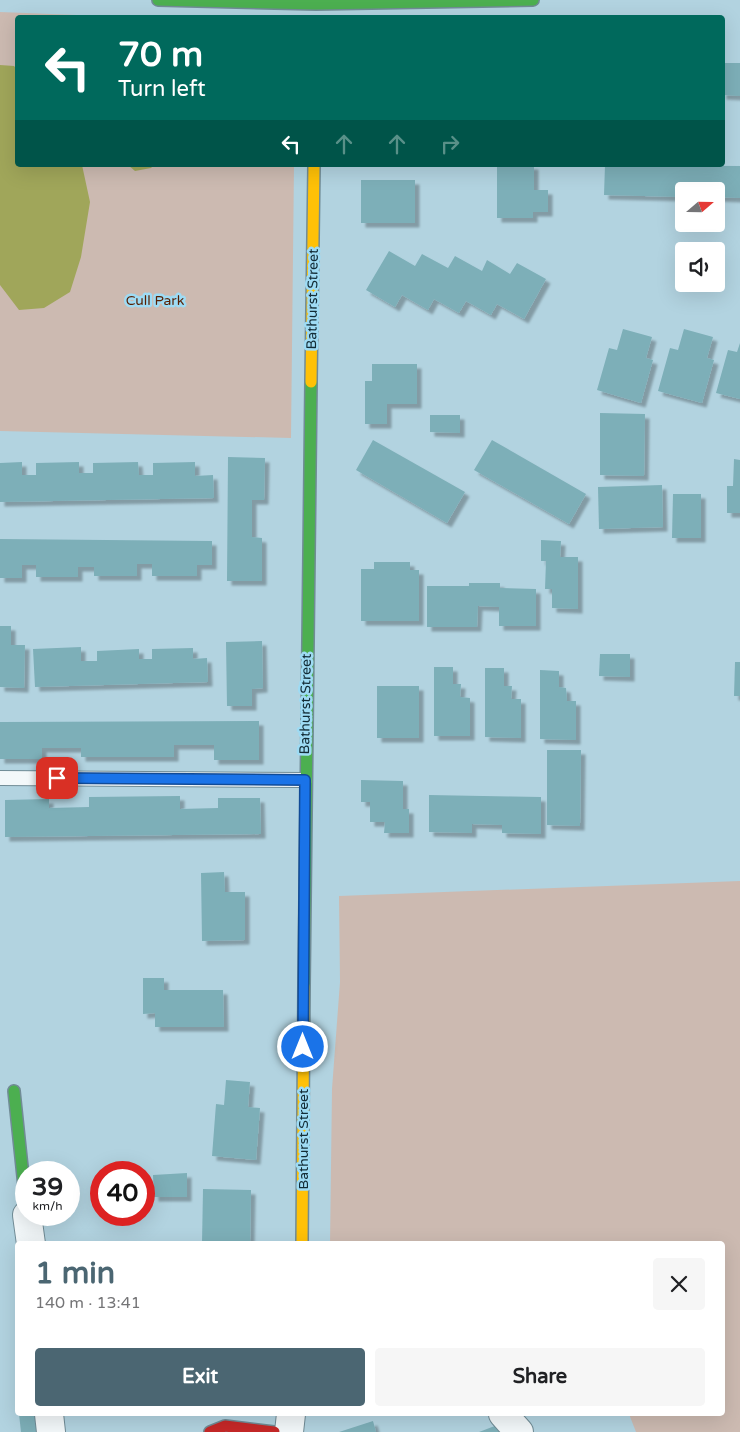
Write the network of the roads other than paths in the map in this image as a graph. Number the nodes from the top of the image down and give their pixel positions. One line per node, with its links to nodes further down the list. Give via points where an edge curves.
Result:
1 (158, 0): 4 (street)
2 (533, 0): 3 (street)
3 (352, 2): 4 (street)
4 (316, 11)
5 (314, 167): 7 (street, Bathurst Street)
6 (0, 778): 7 (lane)
7 (305, 780): 12 (street, Bathurst Street)
8 (14, 1091): 9 (street)
9 (21, 1161)
10 (28, 1226): 11 (street)
11 (30, 1241)
12 (302, 1241)
13 (49, 1416): 16 (street)
14 (291, 1416): 19 (street)
15 (505, 1416): 20 (street)
16 (52, 1432)
17 (210, 1432): 18 (street, via 225,1426)
18 (274, 1432)
19 (289, 1432)
20 (519, 1432)

